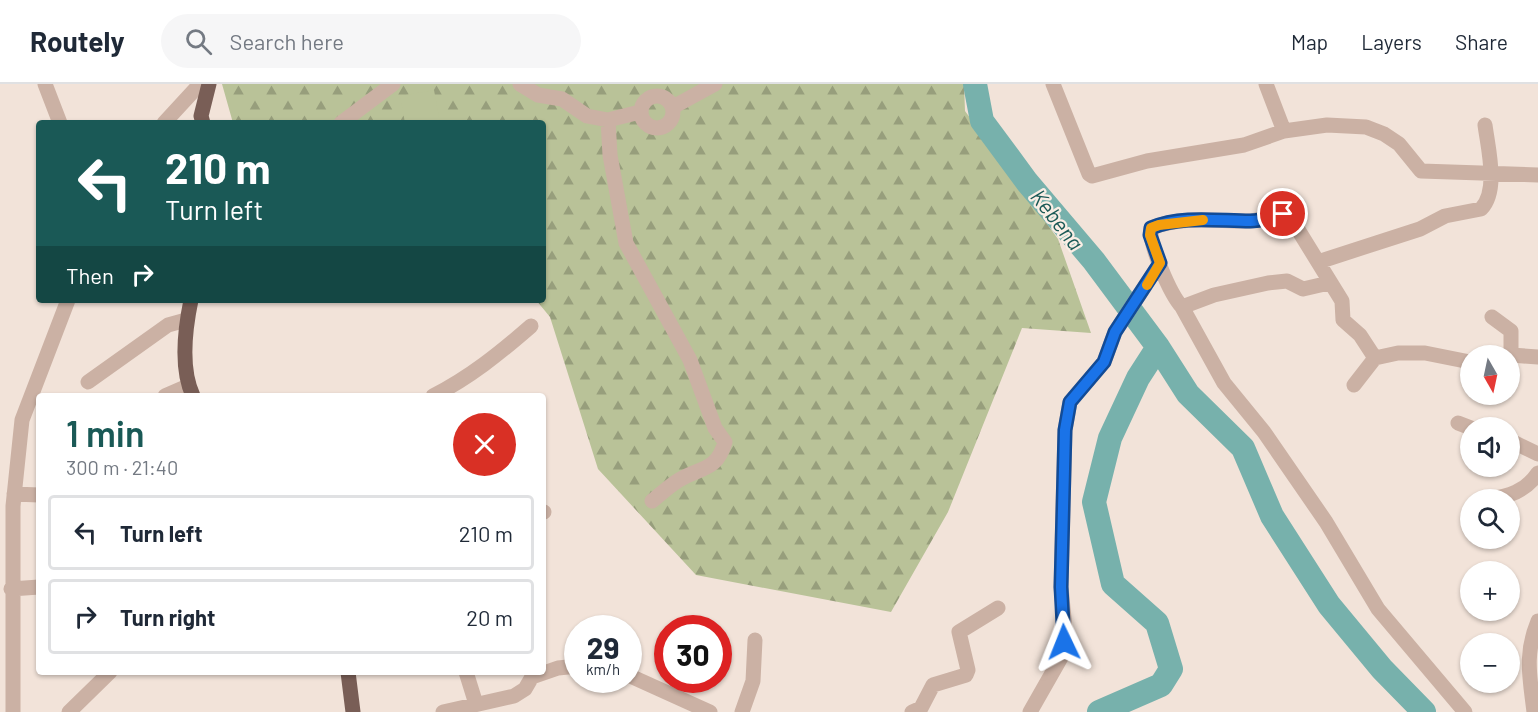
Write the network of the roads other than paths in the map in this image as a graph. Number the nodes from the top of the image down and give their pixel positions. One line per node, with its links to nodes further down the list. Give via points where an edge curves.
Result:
1 (45, 84): 12 (street)
2 (200, 84): 13 (street)
3 (209, 84): 14 (main road)
4 (393, 84): 15 (street)
5 (520, 84): 16 (street, via 538,95 562,99 587,116)
6 (715, 84): 10 (street)
7 (1266, 84): 18 (street)
8 (1058, 85): 18 (street, via 1092,176 1244,145)
9 (645, 90): 10 (street, via 663,96); 11 (street)
10 (673, 107): 11 (street, via 672,118 664,127 653,128 643,122)
11 (640, 112): 16 (street)
12 (59, 120)
13 (167, 120)
14 (202, 120)
15 (345, 120)
16 (608, 120): 39 (street, via 626,243 690,360)
17 (1485, 125): 19 (street)
18 (1284, 131): 19 (street, via 1327,125 1365,127 1399,144 1421,171)
19 (1490, 173): 20 (street); 21 (street, via 1489,197 1481,209 1444,216 1420,229)
20 (1538, 175)
21 (1318, 262): 22 (street, via 1294,221 1283,214 1253,221 1206,219 1151,228); 23 (street)
22 (1160, 263): 26 (street); 68 (street, via 1115,332 1104,362 1070,402 1065,430 1063,654)
23 (1329, 283): 26 (street, via 1304,289 1287,281 1268,283); 33 (street, via 1342,301 1343,320 1360,335)
24 (67, 303): 47 (street, via 22,420)
25 (190, 303): 28 (main road)
26 (1182, 306): 69 (street, via 1224,383 1301,486 1378,609)
27 (1492, 317): 30 (street, via 1511,331)
28 (186, 320): 35 (street, via 168,325); 37 (main road)
29 (531, 326): 38 (street, via 492,359)
30 (1507, 345)
31 (1520, 356): 32 (street)
32 (1538, 357)
33 (1375, 358): 34 (street, via 1425,353); 36 (street)
34 (1460, 360)
35 (88, 382)
36 (1354, 385)
37 (191, 391)
38 (439, 393)
39 (702, 395): 40 (street); 46 (street, via 725,442 720,458 679,480)
40 (720, 405)
41 (1520, 445): 42 (street)
42 (1538, 454)
43 (1538, 473): 44 (street)
44 (1520, 492)
45 (36, 496): 47 (street)
46 (652, 501)
47 (9, 502): 49 (street)
48 (36, 587): 49 (street)
49 (11, 589): 61 (street)
50 (998, 608): 67 (street, via 959,632 966,675 933,685 921,708)
51 (1538, 621): 70 (street, via 1527,658)
52 (755, 640): 66 (street, via 753,681)
53 (564, 667): 54 (street)
54 (546, 671)
55 (107, 675): 62 (street)
56 (348, 675): 63 (main road)
57 (467, 675): 60 (street)
58 (531, 675): 60 (street, via 525,689 514,696)
59 (642, 681): 65 (street)
60 (476, 704): 64 (street)
61 (13, 712)
62 (69, 712)
63 (353, 712)
64 (443, 712)
65 (710, 712)
66 (742, 712)
67 (912, 712)
68 (1030, 712)
69 (1465, 712)
70 (1534, 712)

